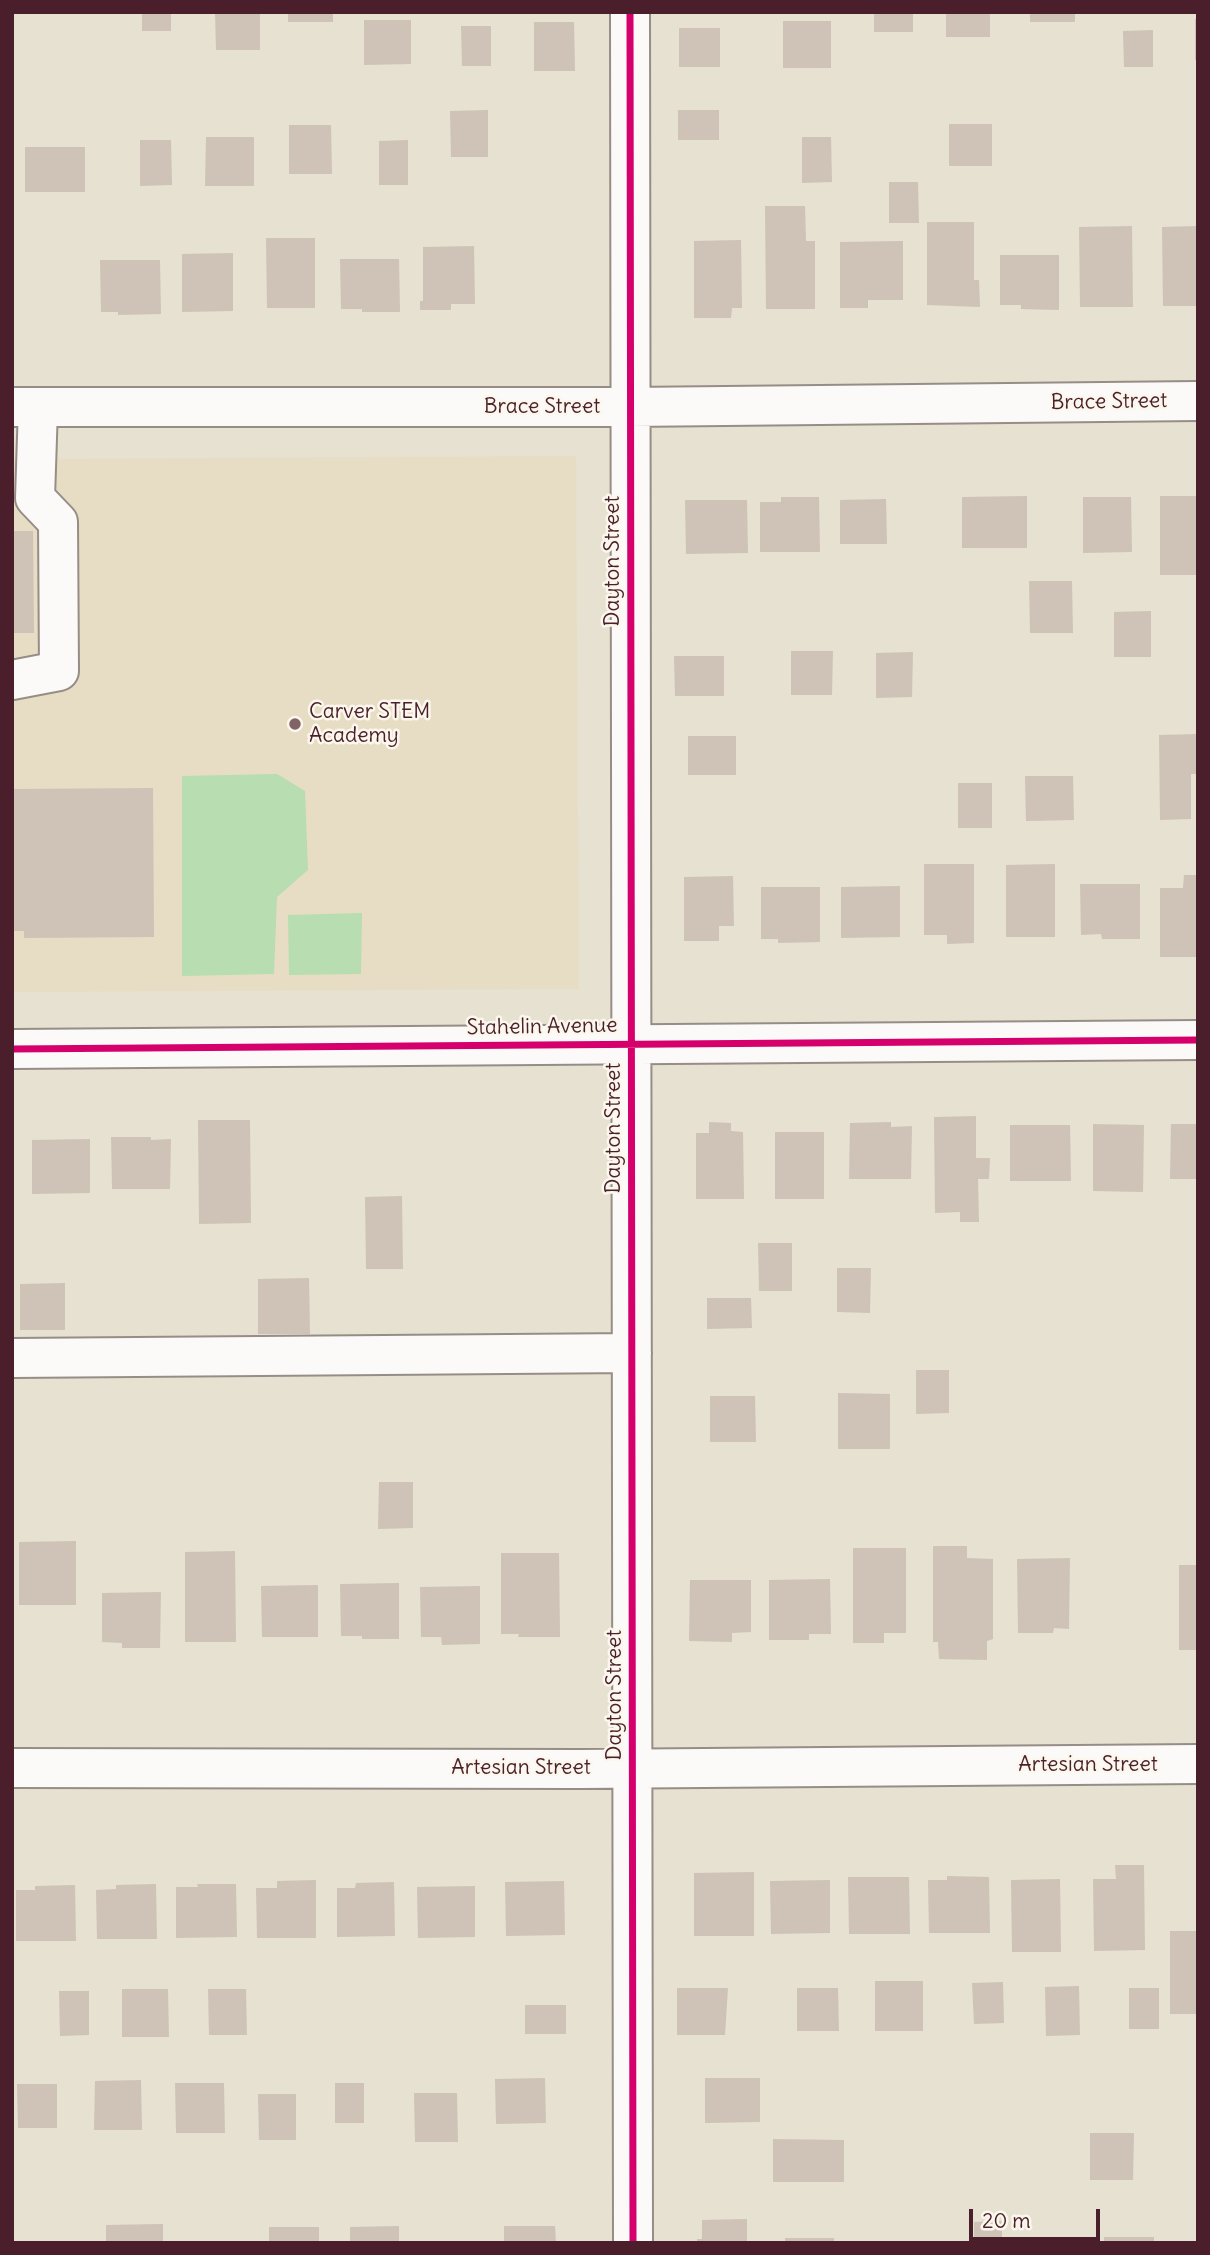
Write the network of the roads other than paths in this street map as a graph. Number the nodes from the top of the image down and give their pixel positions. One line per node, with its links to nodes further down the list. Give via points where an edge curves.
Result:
1 (630, 12): 4 (street, Dayton Street)
2 (1198, 401): 4 (street, Brace Street)
3 (25, 407): 4 (street, Brace Street); 5 (street, via 35,498 58,522 59,671)
4 (630, 407): 7 (street, Dayton Street)
5 (12, 680)
6 (1198, 1040): 7 (street, Stahelin Avenue)
7 (631, 1043): 8 (street, Stahelin Avenue); 9 (street, Dayton Street)
8 (12, 1049)
9 (632, 1353): 10 (street); 13 (street, Dayton Street)
10 (12, 1358)
11 (1198, 1764): 13 (street, Artesian Street)
12 (12, 1768): 13 (street, Artesian Street)
13 (633, 1768): 14 (street, Dayton Street)
14 (633, 2243)

